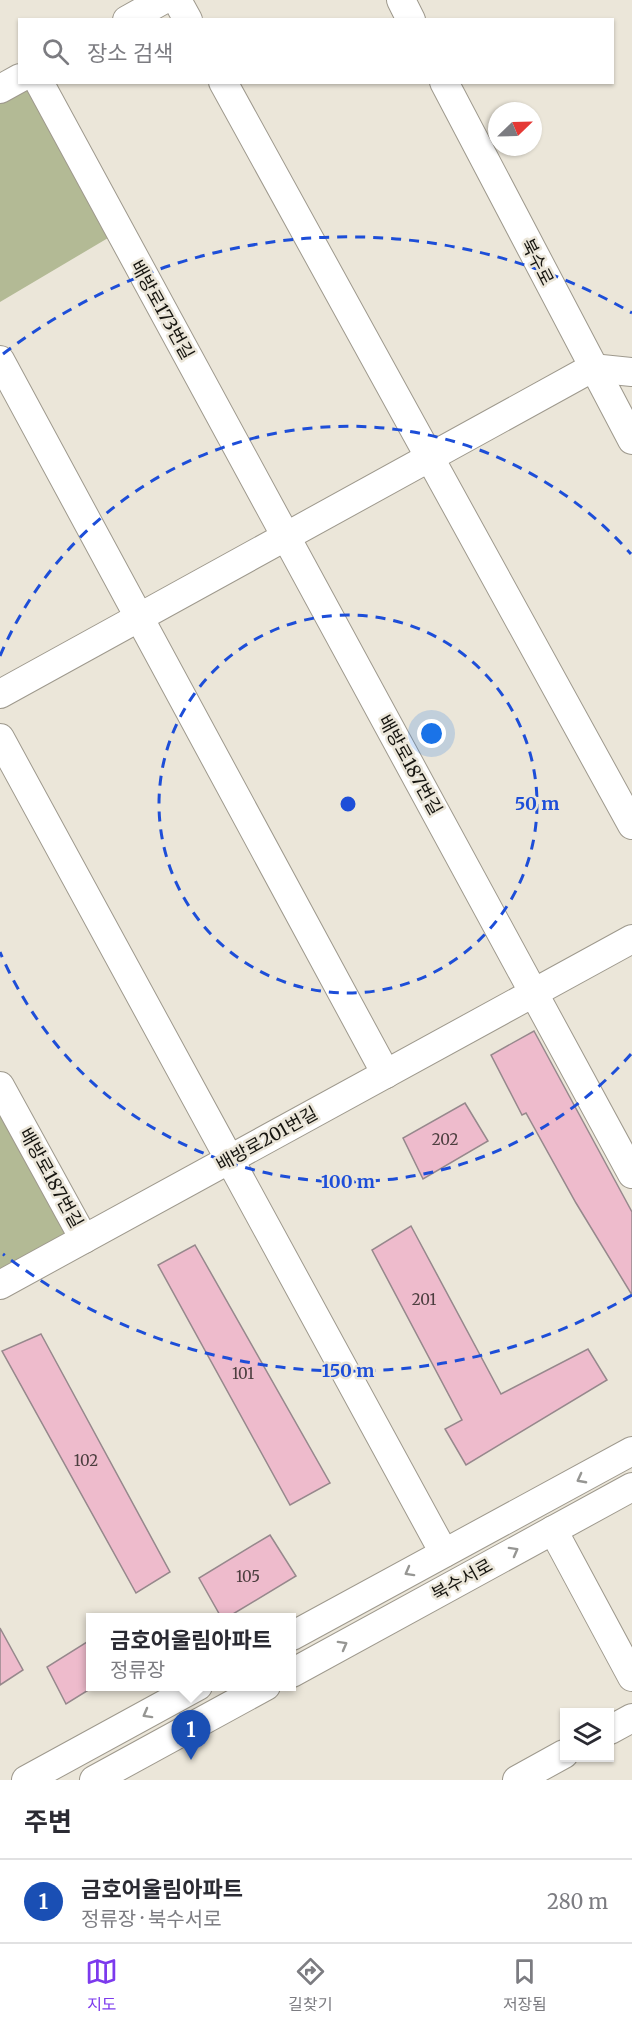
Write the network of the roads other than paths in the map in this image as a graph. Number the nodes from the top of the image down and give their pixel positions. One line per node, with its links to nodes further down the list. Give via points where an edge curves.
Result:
1 (163, 0): 4 (street)
2 (177, 0): 5 (street)
3 (401, 0): 6 (street)
4 (131, 18)
5 (187, 18)
6 (410, 18)
7 (18, 79): 11 (street)
8 (40, 84): 17 (street, 배방로173번길)
9 (224, 84): 16 (street)
10 (445, 84): 13 (street, 북수로)
11 (0, 89)
12 (0, 360): 18 (street)
13 (592, 368): 14 (street); 15 (street, 북수로); 16 (street)
14 (632, 372)
15 (632, 440)
16 (429, 457): 17 (street); 21 (street)
17 (286, 537): 18 (street); 23 (street, 배방로187번길)
18 (139, 617): 19 (street); 24 (street)
19 (0, 694)
20 (0, 738): 26 (street)
21 (632, 825)
22 (632, 939): 23 (street, 배방로201번길)
23 (534, 993): 24 (street, 배방로201번길); 27 (street)
24 (386, 1074): 26 (street, 배방로201번길)
25 (0, 1086): 28 (street, 배방로187번길)
26 (230, 1159): 28 (street, 배방로201번길); 33 (street)
27 (632, 1174)
28 (84, 1239): 29 (street, 배방로201번길)
29 (0, 1285)
30 (632, 1451): 33 (street, 북수서로, one-way to 33)
31 (632, 1487): 32 (street, 북수서로)
32 (554, 1530): 35 (street, 북수서로, one-way to 32); 36 (street)
33 (444, 1553): 34 (street, 북수서로, one-way to 34)
34 (296, 1633)
35 (296, 1670)
36 (632, 1677)
37 (189, 1691): 42 (street, one-way to 42)
38 (257, 1691): 43 (street)
39 (632, 1718): 40 (street)
40 (614, 1727)
41 (560, 1756): 44 (street)
42 (26, 1780)
43 (94, 1780)
44 (517, 1780)

